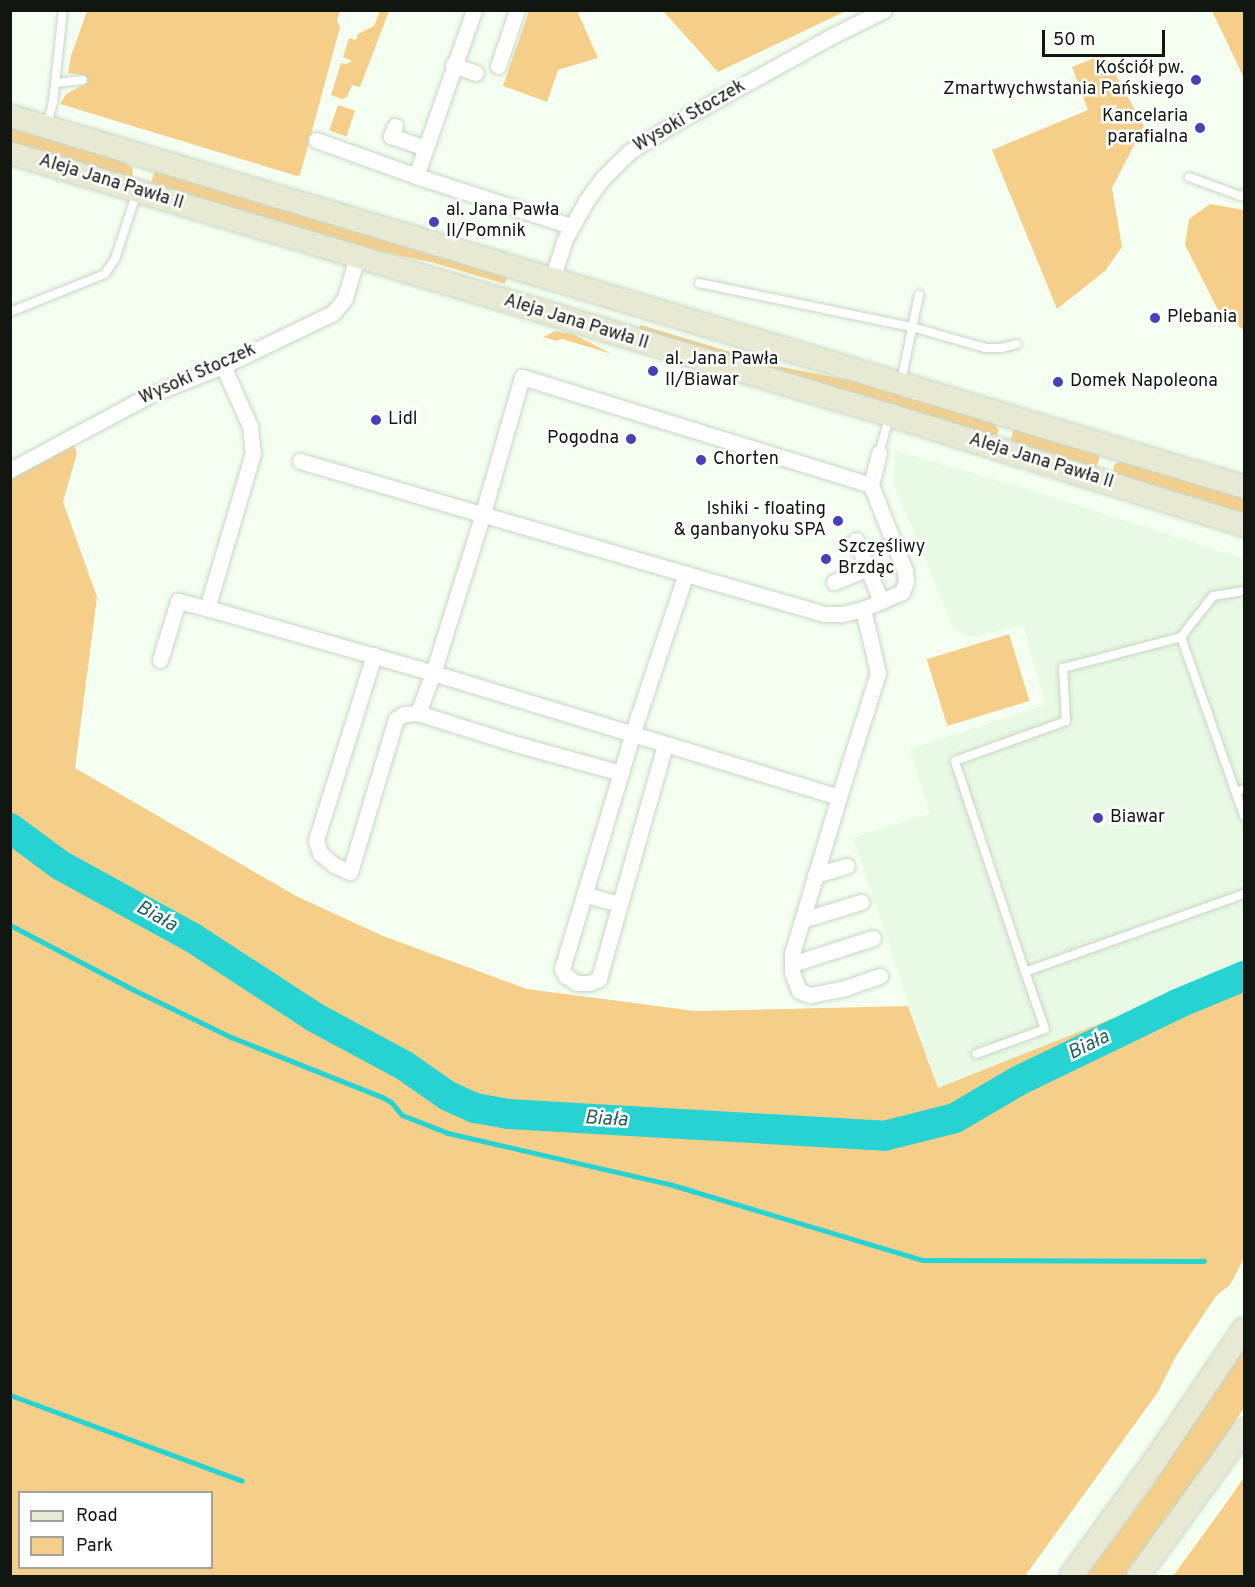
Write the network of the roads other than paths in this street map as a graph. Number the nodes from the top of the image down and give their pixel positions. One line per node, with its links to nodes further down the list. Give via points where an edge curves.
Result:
1 (63, 10): 9 (lane)
2 (474, 10): 5 (street)
3 (517, 10): 6 (street)
4 (884, 10): 21 (street, Wysoki Stoczek, via 651,136 603,178)
5 (453, 66): 7 (street); 14 (street)
6 (498, 66)
7 (476, 74)
8 (83, 80): 9 (lane)
9 (55, 83): 12 (lane)
10 (10, 116): 12 (main road, Aleja Jana Pawła II)
11 (395, 126): 14 (street, via 391,136)
12 (47, 127): 16 (main road, Aleja Jana Pawła II)
13 (316, 140): 17 (street)
14 (425, 148): 17 (street)
15 (10, 153): 19 (main road, Aleja Jana Pawła II)
16 (146, 157): 19 (main road); 23 (main road, Aleja Jana Pawła II)
17 (416, 176): 21 (street)
18 (1190, 177): 20 (lane, via 1241,196)
19 (137, 191): 22 (main road, Aleja Jana Pawła II); 28 (lane, via 115,259 105,274)
20 (1245, 194)
21 (571, 226): 23 (street, Wysoki Stoczek)
22 (357, 257): 27 (main road, Aleja Jana Pawła II); 32 (street, Wysoki Stoczek, via 345,298 333,313)
23 (552, 279): 26 (main road, Aleja Jana Pawła II); 27 (main road)
24 (699, 283): 29 (lane)
25 (920, 295): 29 (lane)
26 (638, 306): 30 (main road); 33 (main road, Aleja Jana Pawła II)
27 (540, 311): 30 (main road, Aleja Jana Pawła II)
28 (10, 312)
29 (912, 327): 31 (lane, via 985,348); 33 (lane)
30 (628, 339): 34 (main road, Aleja Jana Pawła II)
31 (1017, 344)
32 (223, 366): 37 (street, Wysoki Stoczek, via 152,394); 48 (street, via 250,426 253,453)
33 (900, 384): 39 (main road, Aleja Jana Pawła II)
34 (890, 415): 35 (lane); 41 (main road, Aleja Jana Pawła II)
35 (879, 453): 38 (street)
36 (300, 461): 40 (street)
37 (10, 470)
38 (871, 484): 40 (street, via 522,378); 47 (street, via 906,582 902,592)
39 (1245, 487)
40 (483, 513): 44 (street); 53 (street)
41 (1245, 525)
42 (856, 540): 43 (street)
43 (868, 568): 45 (street); 47 (street)
44 (686, 574): 49 (street, via 825,614); 55 (street)
45 (834, 582)
46 (1245, 591): 50 (lane, via 1213,596)
47 (881, 601): 49 (street)
48 (207, 608): 51 (street); 52 (street, via 178,601)
49 (863, 609): 60 (street, via 878,673)
50 (1181, 637): 59 (lane); 71 (lane, via 1063,668 1065,721 955,761)
51 (374, 655): 53 (street); 54 (street, via 316,840 320,853 334,865 350,872 396,718)
52 (160, 660)
53 (433, 673): 54 (street); 55 (street)
54 (418, 713): 57 (street)
55 (632, 735): 56 (street); 57 (street)
56 (665, 745): 60 (street); 67 (street)
57 (621, 773): 65 (street)
58 (1245, 789): 59 (lane)
59 (1236, 792): 61 (lane)
60 (839, 797): 63 (street)
61 (1245, 816)
62 (847, 866): 63 (street)
63 (815, 875): 68 (street)
64 (1245, 894): 71 (lane)
65 (586, 895): 67 (street); 67 (street, via 562,969 577,982 599,979)
66 (861, 902): 68 (street)
67 (620, 904)
68 (802, 920): 70 (street)
69 (873, 938): 70 (street)
70 (792, 964): 72 (street, via 799,991 810,995)
71 (1025, 972): 73 (lane, via 1045,1029)
72 (880, 976)
73 (976, 1054)
74 (1245, 1329): 76 (main road)
75 (1245, 1430): 77 (main road)
76 (1071, 1576)
77 (1138, 1576)

